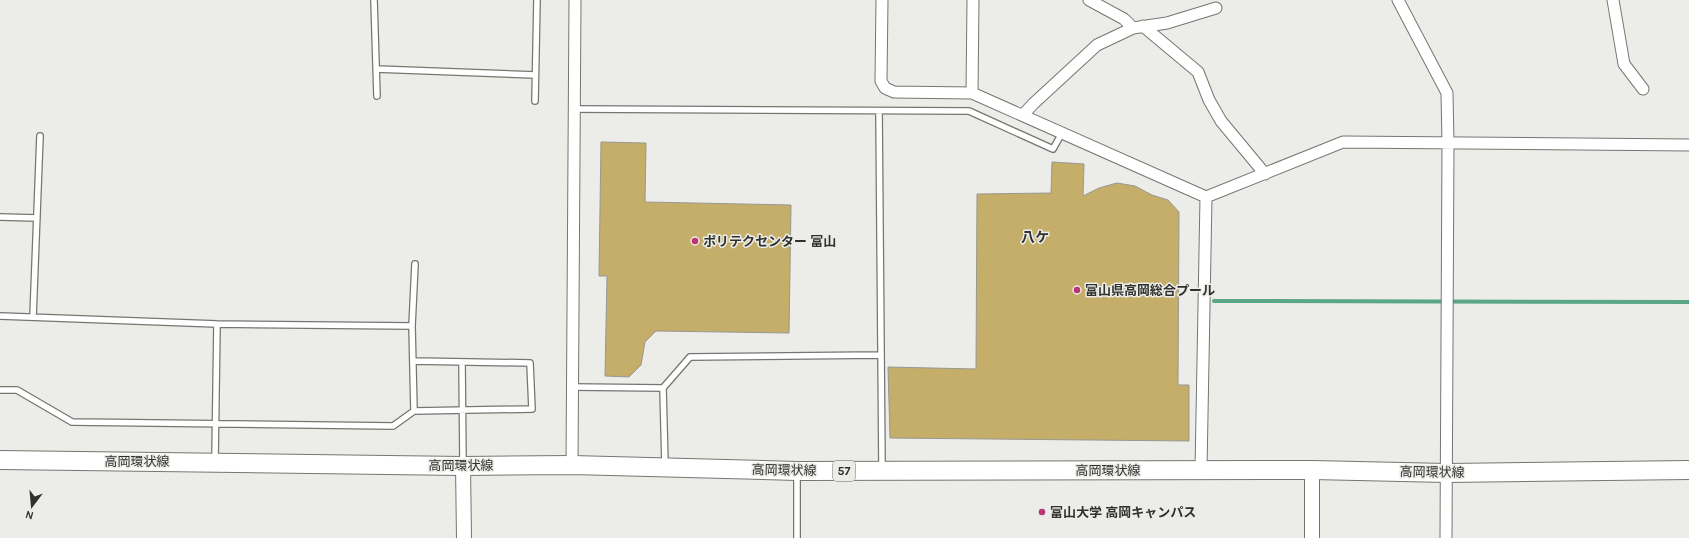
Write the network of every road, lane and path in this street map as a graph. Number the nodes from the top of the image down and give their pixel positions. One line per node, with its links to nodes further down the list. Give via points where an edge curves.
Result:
1 (374, 0): 11 (lane)
2 (537, 0): 12 (lane)
3 (575, 0): 17 (street)
4 (882, 0): 14 (street, via 881,81 885,88 894,92)
5 (973, 0): 14 (street)
6 (1089, 0): 10 (street)
7 (1398, 0): 22 (street, via 1447,93)
8 (1613, 0): 13 (street, via 1624,64)
9 (1216, 8): 10 (street, via 1167,23)
10 (1138, 27): 19 (street, via 1097,44); 24 (street, via 1198,72 1209,100 1222,121)
11 (376, 69): 12 (lane); 15 (lane)
12 (535, 75): 16 (lane)
13 (1643, 89)
14 (972, 93): 19 (street)
15 (377, 96)
16 (535, 101)
17 (574, 109): 18 (lane); 36 (street)
18 (879, 111): 20 (lane, via 969,111 1053,149); 33 (lane)
19 (1023, 116): 20 (street)
20 (1062, 133): 25 (street)
21 (40, 136): 27 (lane)
22 (1448, 144): 23 (street); 24 (street, via 1343,142); 52 (street)
23 (1689, 146)
24 (1265, 174): 25 (street)
25 (1206, 197): 47 (street)
26 (0, 218): 27 (lane)
27 (37, 218): 30 (lane)
28 (415, 264): 32 (lane)
29 (0, 316): 30 (lane)
30 (33, 317): 31 (lane)
31 (217, 324): 32 (lane); 41 (lane)
32 (412, 326): 34 (lane)
33 (881, 355): 37 (lane, via 690,357); 51 (lane)
34 (413, 361): 35 (lane); 40 (lane)
35 (462, 362): 39 (lane); 39 (lane, via 530,363 532,409)
36 (572, 387): 37 (lane); 44 (street)
37 (663, 388): 46 (lane)
38 (0, 390): 41 (lane, via 17,390 72,422)
39 (463, 410): 40 (lane); 45 (lane)
40 (414, 411): 41 (lane, via 393,426)
41 (216, 424): 43 (lane)
42 (0, 460): 43 (main road, 高岡環状線 / 57)
43 (215, 462): 45 (main road, 高岡環状線 / 57)
44 (572, 465): 45 (main road, 高岡環状線 / 57); 46 (main road, 高岡環状線 / 57)
45 (463, 466): 53 (street)
46 (665, 467): 50 (main road, 高岡環状線 / 57)
47 (1201, 470): 48 (main road, 高岡環状線 / 57); 51 (main road, 高岡環状線 / 57)
48 (1312, 470): 52 (main road, 高岡環状線 / 57); 55 (street)
49 (1689, 470): 52 (main road, 高岡環状線 / 57)
50 (797, 471): 51 (main road, 高岡環状線 / 57); 54 (lane)
51 (882, 471)
52 (1447, 473): 56 (street)
53 (464, 538)
54 (797, 538)
55 (1312, 538)
56 (1446, 538)

